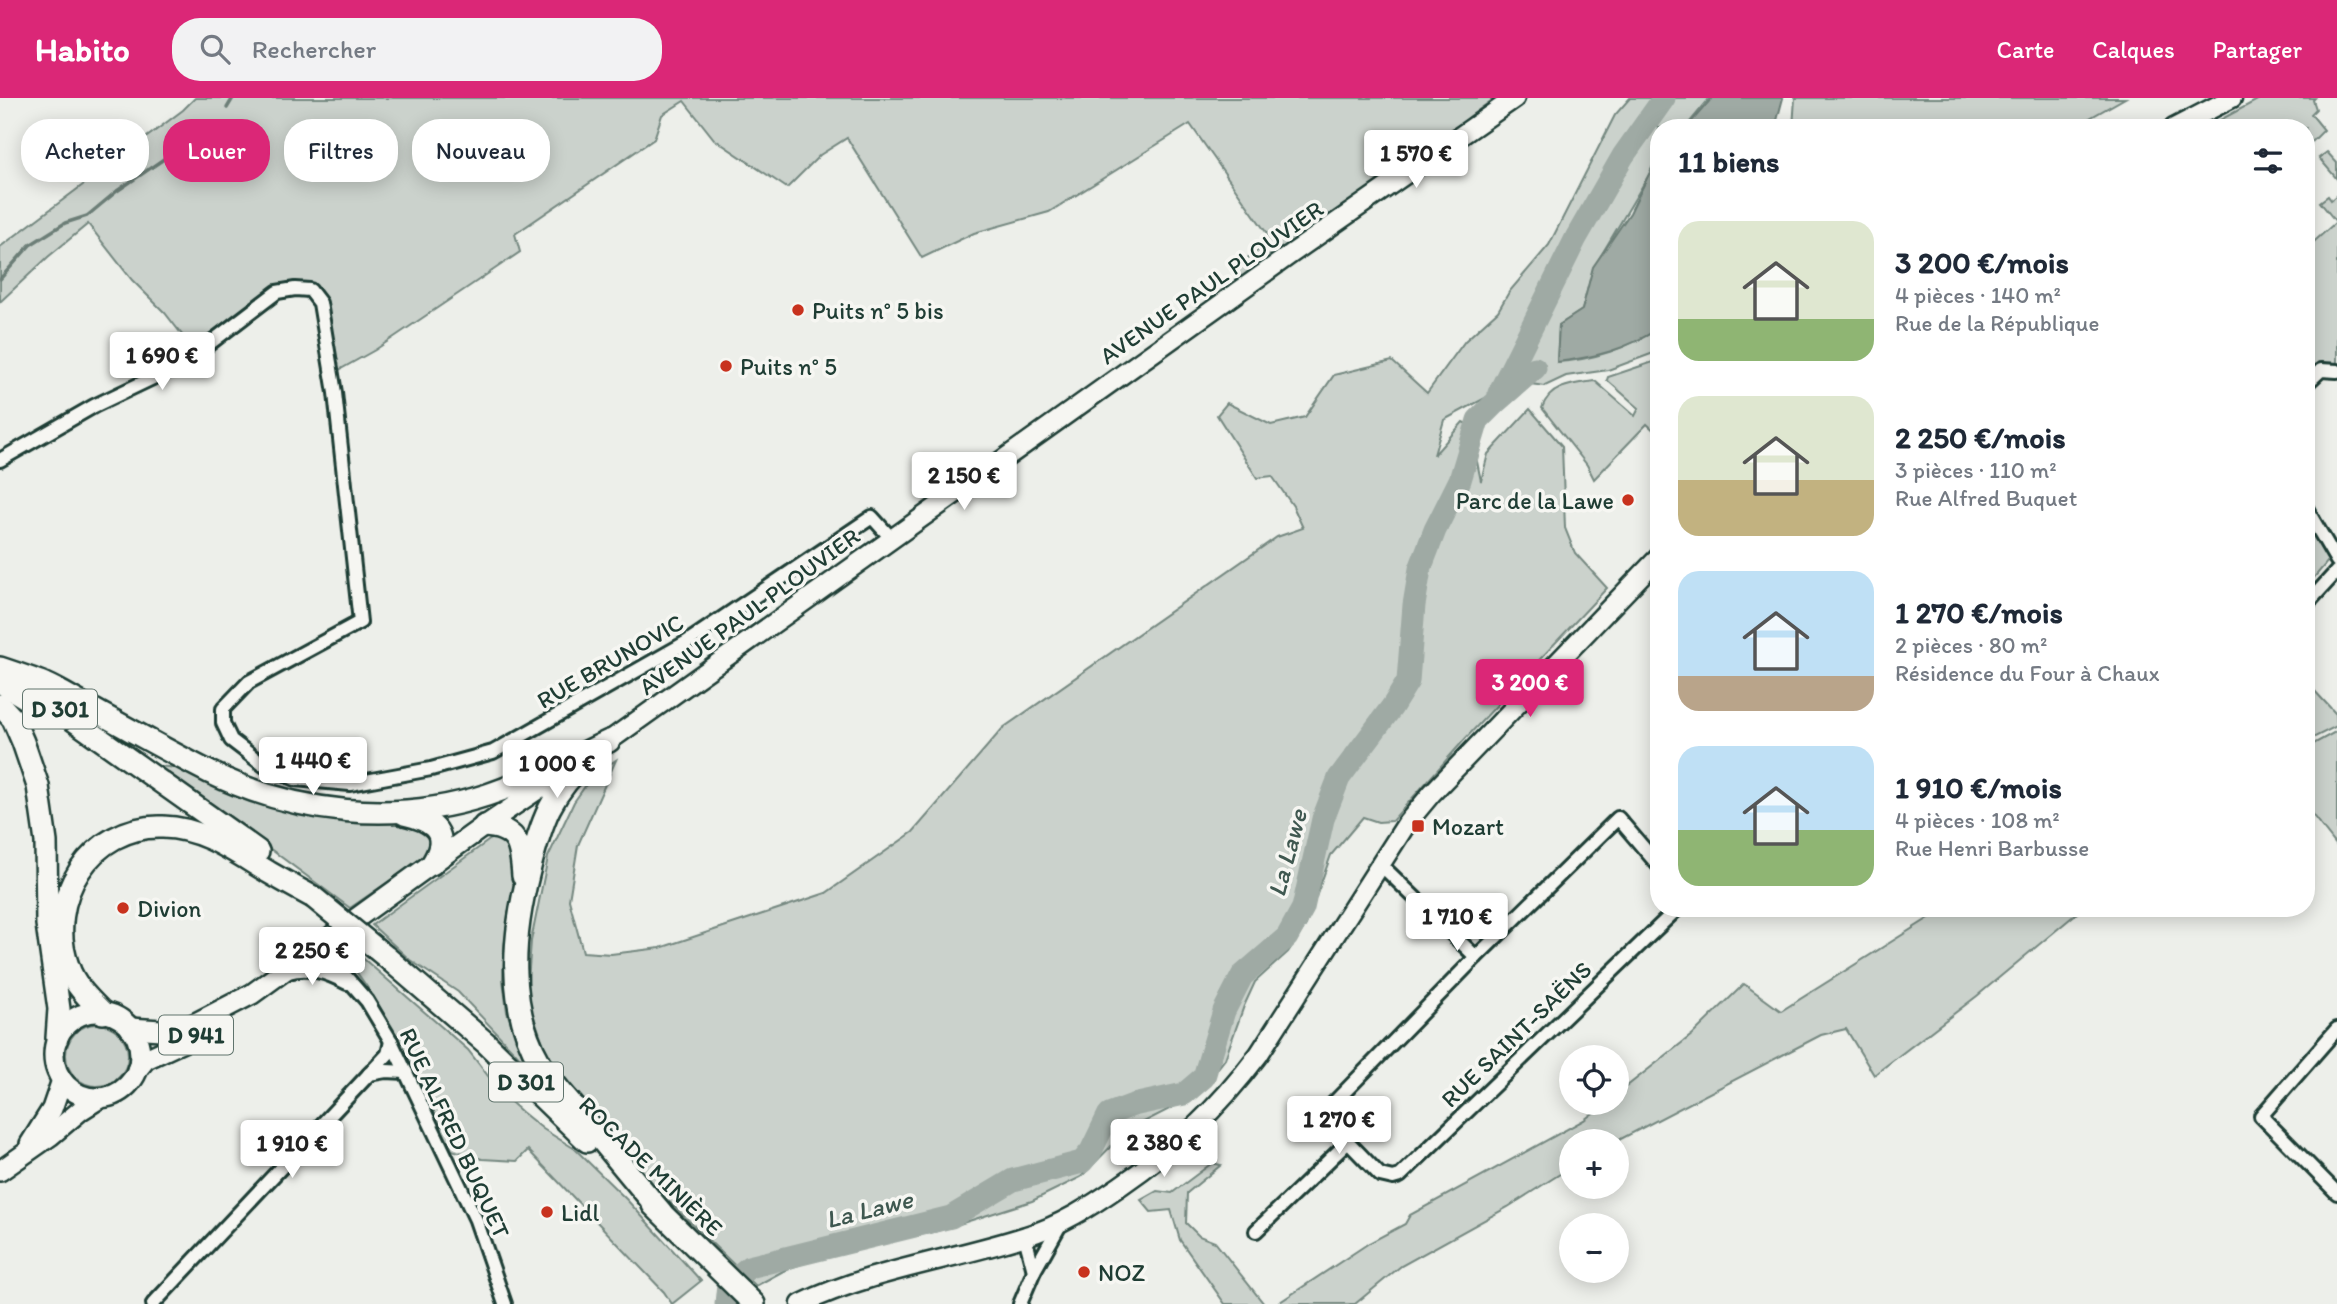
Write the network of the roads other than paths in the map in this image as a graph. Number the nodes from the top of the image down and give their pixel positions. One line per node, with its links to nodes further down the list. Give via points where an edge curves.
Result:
1 (1515, 98): 8 (main road, AVENUE PAUL PLOUVIER)
2 (2232, 98): 3 (main road)
3 (2191, 119)
4 (2337, 371): 5 (street, via 2320,370)
5 (2315, 375)
6 (0, 460): 8 (street, RUE BRUNOVIC, via 94,405 184,363 277,292 310,290 320,303 335,393 360,622 249,682 223,709 223,723 231,740 265,766 295,779 351,784 493,752 687,642 872,517)
7 (2315, 523): 9 (street)
8 (892, 539): 16 (main road, AVENUE PAUL PLOUVIER)
9 (2337, 561)
10 (1650, 566): 21 (main road, via 1432,793)
11 (2337, 571): 12 (street)
12 (2315, 595)
13 (0, 668): 17 (highway, ROCADE MINIÈRE / D 301); 18 (highway, via 47,685 256,791 332,810)
14 (0, 682): 17 (highway, ROCADE MINIÈRE / D 301)
15 (0, 705): 34 (highway, via 13,719 38,786 46,842 47,924 59,1009)
16 (609, 741): 18 (highway, via 489,795); 19 (main road, AVENUE PAUL PLOUVIER); 23 (highway, via 560,788 547,813)
17 (118, 753): 24 (highway, ROCADE MINIÈRE / D 301, via 254,847)
18 (399, 812): 22 (highway, via 423,819 440,835 442,843)
19 (484, 826): 22 (main road, AVENUE PAUL PLOUVIER / D 941); 23 (highway, via 513,835 522,854)
20 (1650, 855): 27 (street, via 1618,818)
21 (1379, 863): 27 (street); 46 (main road, via 1285,1016 1234,1087 1155,1162)
22 (432, 864): 26 (main road, AVENUE PAUL PLOUVIER / D 941)
23 (524, 892): 45 (highway, via 516,949 522,1022 540,1064)
24 (313, 897): 31 (highway, via 199,834 162,827 118,835 77,872 62,920 68,969); 45 (highway, ROCADE MINIÈRE / D 301, bridge, via 486,1043)
25 (1669, 917): 41 (street, RUE SAINT-SAËNS, via 1405,1173 1393,1178 1380,1175)
26 (335, 933): 28 (main road, AVENUE PAUL PLOUVIER / D 941); 29 (street, RUE ALFRED BUQUET, via 340,970)
27 (1476, 957): 41 (street, via 1322,1115)
28 (269, 981): 29 (street, RUE ALFRED BUQUET, via 302,969 333,976); 30 (main road, AVENUE PAUL PLOUVIER / D 941)
29 (354, 987): 35 (street, RUE ALFRED BUQUET)
30 (251, 994): 32 (main road, AVENUE PAUL PLOUVIER / D 941, via 192,1026); 36 (main road, AVENUE PAUL PLOUVIER / D 941, via 212,1028 146,1059)
31 (103, 1013): 32 (main road); 34 (main road, via 81,1015)
32 (130, 1028): 36 (main road, via 140,1056)
33 (2337, 1029): 44 (street, via 2261,1116)
34 (57, 1038): 39 (main road, via 54,1059)
35 (391, 1041): 37 (street, RUE ALFRED BUQUET); 38 (street, via 388,1054)
36 (137, 1070): 40 (main road, via 123,1089)
37 (406, 1072): 38 (street, via 378,1071); 51 (street, RUE ALFRED BUQUET, via 475,1220)
38 (366, 1076): 50 (street)
39 (62, 1080): 40 (main road, via 72,1090); 42 (main road, via 52,1110)
40 (100, 1098): 42 (main road)
41 (1348, 1142): 47 (street)
42 (17, 1159): 43 (main road)
43 (0, 1171)
44 (2337, 1193)
45 (661, 1213): 52 (highway, ROCADE MINIÈRE / D 301)
46 (1061, 1223): 48 (main road); 49 (street)
47 (1256, 1231)
48 (1025, 1237): 49 (street); 53 (main road, via 852,1284)
49 (1034, 1272): 54 (street)
50 (153, 1304)
51 (505, 1304)
52 (754, 1304)
53 (801, 1304)
54 (1020, 1304)

